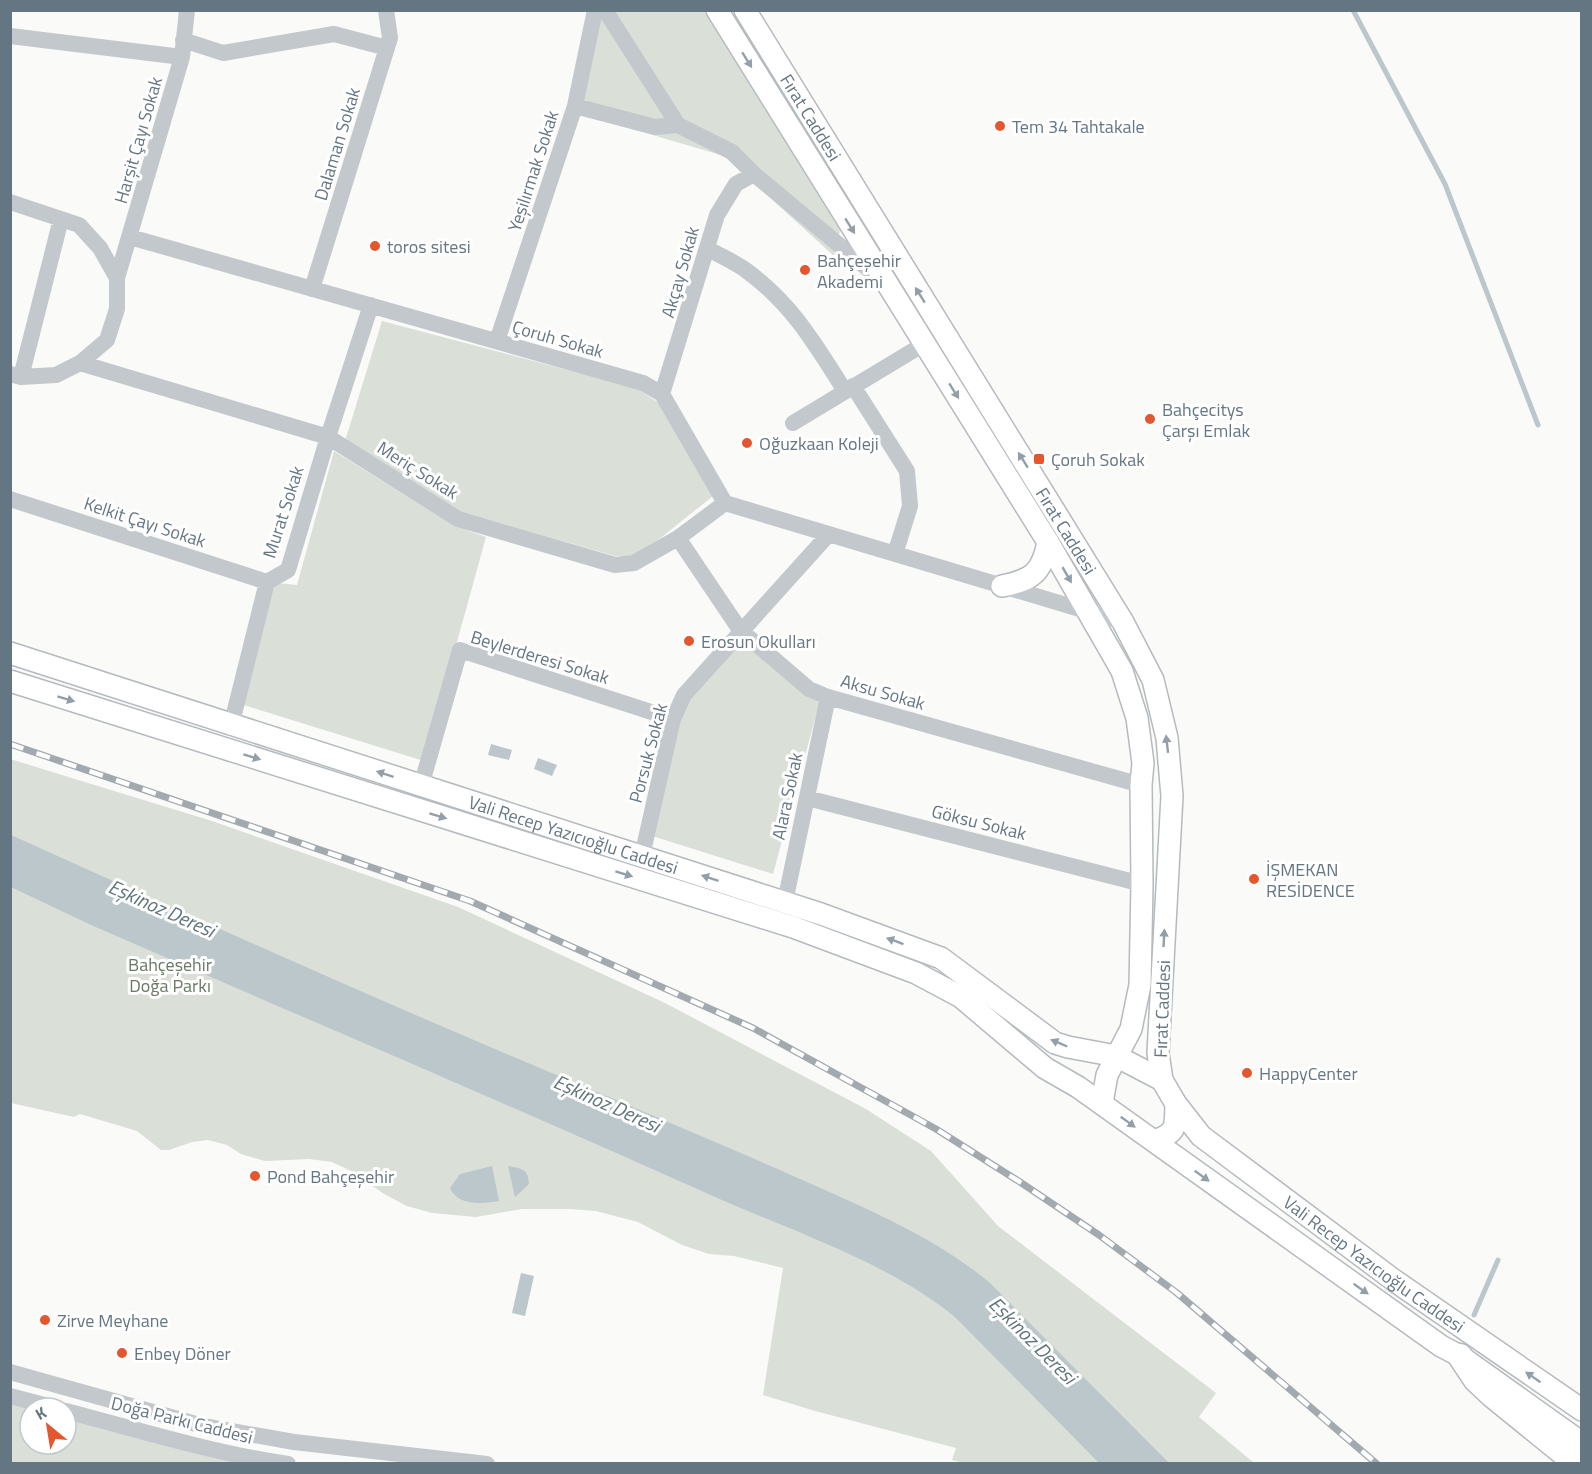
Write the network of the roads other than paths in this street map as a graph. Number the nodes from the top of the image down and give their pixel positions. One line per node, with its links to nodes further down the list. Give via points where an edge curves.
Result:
1 (187, 10): 8 (street, Harşit Çayı Sokak)
2 (386, 10): 9 (street, Dalaman Sokak, via 390,38)
3 (595, 10): 10 (street, Yeşilırmak Sokak)
4 (605, 10): 11 (street)
5 (717, 10): 18 (main road, Fırat Caddesi, one-way to 18)
6 (745, 10): 38 (main road, Fırat Caddesi, one-way to 6)
7 (10, 36): 8 (street)
8 (183, 48): 9 (street, via 223,52 334,34); 15 (street, Harşit Çayı Sokak)
9 (387, 48): 19 (street, Dalaman Sokak)
10 (575, 106): 11 (street, via 655,127); 21 (street, Yeşilırmak Sokak)
11 (678, 125): 12 (street, via 732,152)
12 (754, 174): 16 (street, Akçay Sokak, via 736,184 723,204); 18 (street)
13 (10, 202): 14 (street)
14 (61, 219): 17 (street, via 79,225 100,248); 24 (street)
15 (129, 237): 17 (street, Harşit Çayı Sokak); 19 (street, Çoruh Sokak)
16 (706, 248): 25 (street, via 747,271 786,305); 26 (street, Akçay Sokak)
17 (117, 278): 23 (street, via 117,309 107,340)
18 (886, 284): 22 (main road, Fırat Caddesi)
19 (312, 289): 20 (street, Çoruh Sokak)
20 (371, 305): 21 (street, Çoruh Sokak); 28 (street, Murat Sokak)
21 (496, 341): 26 (street, Çoruh Sokak, via 643,383)
22 (924, 344): 25 (street); 33 (main road, Fırat Caddesi, one-way to 33)
23 (80, 363): 24 (street, via 56,375); 28 (street, Meriç Sokak)
24 (16, 375)
25 (849, 388): 27 (street); 34 (street, via 907,471 910,506)
26 (662, 394): 30 (street)
27 (793, 423)
28 (328, 437): 32 (street, Meriç Sokak, via 458,519 615,565 634,563); 35 (street, Murat Sokak, via 288,570)
29 (10, 499): 35 (street, Kelkit Çayı Sokak)
30 (725, 503): 31 (street); 32 (street, Meriç Sokak)
31 (829, 534): 34 (street); 39 (street, Porsuk Sokak)
32 (678, 538): 39 (street, Aksu Sokak)
33 (1048, 542): 36 (main road, via 1035,572 1025,581); 37 (main road, Fırat Caddesi, one-way to 37)
34 (895, 554): 36 (street)
35 (267, 582): 44 (street, Murat Sokak)
36 (1002, 586): 37 (street)
37 (1088, 612): 38 (street); 45 (main road, Fırat Caddesi, via 1122,671 1137,718 1143,763)
38 (1123, 622): 52 (main road, Fırat Caddesi, one-way to 38, via 1158,1053 1171,785 1167,738 1153,680)
39 (740, 630): 42 (street, Aksu Sokak, via 809,689); 43 (street, Porsuk Sokak, via 684,695)
40 (10, 653): 44 (main road, Vali Recep Yazıcıoğlu Caddesi)
41 (10, 681): 53 (main road, Vali Recep Yazıcıoğlu Caddesi, one-way to 53, via 793,927 916,973 961,997 1045,1068)
42 (828, 698): 45 (street, Aksu Sokak); 47 (street, Alara Sokak)
43 (674, 718): 46 (street, Beylerderesi Sokak, via 460,650); 48 (street, Porsuk Sokak)
44 (231, 726): 46 (main road, Vali Recep Yazıcıoğlu Caddesi, one-way to 44)
45 (1141, 785): 49 (main road, Fırat Caddesi)
46 (421, 786): 48 (main road, Vali Recep Yazıcıoğlu Caddesi)
47 (807, 798): 49 (street, Göksu Sokak); 50 (street, Alara Sokak)
48 (642, 856): 50 (main road, Vali Recep Yazıcıoğlu Caddesi, one-way to 48)
49 (1142, 884): 51 (main road, Fırat Caddesi, via 1140,986 1131,1029)
50 (785, 902): 51 (main road, Vali Recep Yazıcıoğlu Caddesi, one-way to 50, via 1055,1043 941,958)
51 (1116, 1056): 52 (main road, Vali Recep Yazıcıoğlu Caddesi); 53 (main road, Fırat Caddesi, via 1107,1075)
52 (1162, 1080): 54 (main road, Vali Recep Yazıcıoğlu Caddesi)
53 (1102, 1103): 55 (main road, Vali Recep Yazıcıoğlu Caddesi, one-way to 55)
54 (1176, 1104): 55 (main road, via 1175,1125 1169,1136); 58 (main road, Vali Recep Yazıcıoğlu Caddesi, one-way to 54, via 1395,1281 1201,1136)
55 (1155, 1141): 56 (main road, Vali Recep Yazıcıoğlu Caddesi, one-way to 56)
56 (1460, 1356): 60 (main road, Vali Recep Yazıcıoğlu Caddesi); 63 (highway, via 1492,1395)
57 (10, 1372): 62 (street, via 203,1426 294,1442)
58 (1581, 1410)
59 (78, 1414): 61 (street, Doğa Parkı Caddesi)
60 (1581, 1443)
61 (288, 1464)
62 (487, 1464)
63 (1577, 1464)

